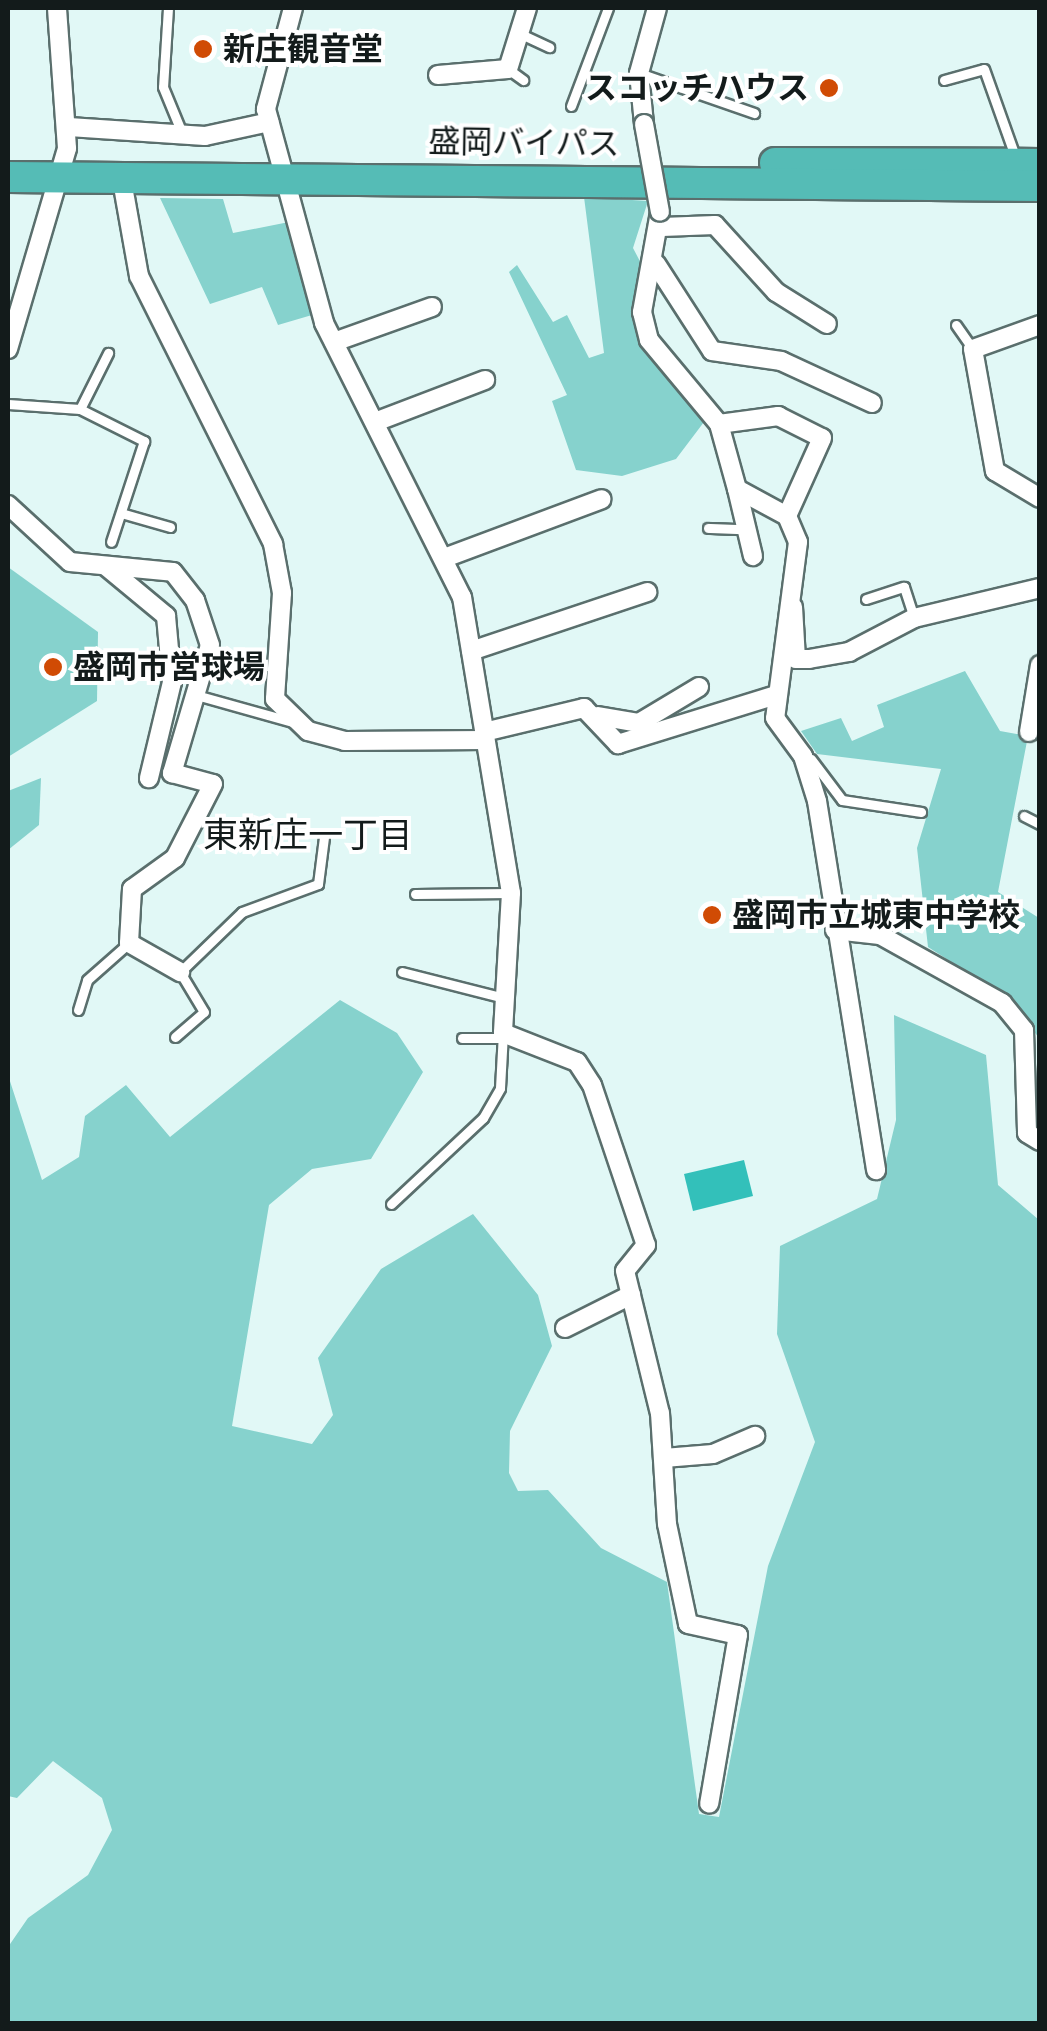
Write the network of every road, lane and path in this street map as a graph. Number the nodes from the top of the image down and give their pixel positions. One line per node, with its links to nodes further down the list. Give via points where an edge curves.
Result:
1 (57, 8): 16 (street)
2 (168, 8): 15 (lane, via 163,87)
3 (293, 8): 14 (street, via 272,64)
4 (527, 8): 7 (street)
5 (608, 8): 12 (lane)
6 (657, 8): 9 (street)
7 (523, 35): 8 (lane); 10 (street, via 516,74)
8 (549, 47)
9 (639, 73): 13 (lane); 22 (street, bridge)
10 (438, 75)
11 (944, 80): 20 (lane, via 984,70)
12 (570, 106)
13 (754, 114)
14 (270, 122): 15 (street); 18 (street)
15 (182, 136): 16 (street)
16 (63, 153): 17 (highway, 盛岡バイパス); 18 (highway, 盛岡バイパス); 19 (highway, 盛岡バイパス); 21 (highway, 盛岡バイパス); 29 (street)
17 (8, 156)
18 (283, 168): 19 (highway, 盛岡バイパス); 20 (highway, 盛岡バイパス); 28 (street)
19 (121, 175): 62 (street, via 144,290 269,530 282,593 275,699)
20 (1031, 175)
21 (8, 177)
22 (661, 220): 23 (street); 25 (street, via 716,225 776,292)
23 (656, 264): 33 (street, via 712,351 780,361); 37 (street, via 642,312 649,340)
24 (432, 307): 28 (street)
25 (826, 324)
26 (956, 324): 30 (lane)
27 (1040, 325): 30 (street)
28 (334, 342): 36 (street)
29 (8, 348)
30 (973, 349): 39 (street, via 996,471)
31 (108, 353): 35 (lane)
32 (485, 380): 36 (street)
33 (872, 403)
34 (8, 404): 35 (lane)
35 (80, 408): 42 (lane, via 144,441)
36 (375, 422): 49 (street)
37 (718, 424): 38 (street); 43 (street, via 778,416 822,438)
38 (738, 488): 43 (street); 46 (street)
39 (1040, 498)
40 (602, 500): 49 (street)
41 (8, 505): 50 (street, via 70,562)
42 (121, 513): 44 (lane); 47 (lane)
43 (787, 516): 53 (street, via 799,560)
44 (170, 527)
45 (708, 528): 46 (lane, via 734,522)
46 (752, 533): 48 (street)
47 (111, 542)
48 (753, 556)
49 (447, 557): 56 (street)
50 (107, 566): 59 (street, via 186,579 210,646); 66 (street, via 166,616 172,682)
51 (1040, 588): 55 (street)
52 (646, 592): 56 (street)
53 (792, 592): 55 (street, via 796,658 850,652); 60 (street)
54 (866, 599): 55 (lane, via 904,588)
55 (914, 618)
56 (471, 651): 64 (street)
57 (1040, 664): 63 (street)
58 (699, 687): 61 (street, via 623,728 610,713)
59 (196, 695): 62 (lane); 74 (street, via 172,773 213,784 174,858 132,889)
60 (773, 696): 61 (street, via 618,744); 65 (street, via 781,732)
61 (598, 716): 64 (street, via 584,708)
62 (300, 725): 64 (street, via 375,744)
63 (1029, 732)
64 (485, 736): 71 (street)
65 (804, 756): 67 (lane, via 842,800); 73 (street, via 828,854)
66 (149, 778)
67 (921, 812)
68 (1024, 816): 69 (lane)
69 (1040, 824)
70 (324, 837): 75 (lane, via 326,871 318,884 242,912)
71 (511, 893): 72 (lane); 77 (street)
72 (415, 894)
73 (835, 930): 82 (street, via 880,935 1002,1003 1024,1030 1027,1133); 83 (street)
74 (129, 943): 75 (street); 78 (lane, via 87,980)
75 (180, 972): 80 (lane, via 204,1012)
76 (402, 972): 77 (lane)
77 (500, 997): 79 (street)
78 (78, 1010)
79 (503, 1036): 81 (lane); 84 (lane, via 500,1088 483,1118); 85 (street, via 586,1072 642,1224 646,1245 625,1270)
80 (175, 1037)
81 (462, 1038)
82 (1040, 1141)
83 (876, 1170)
84 (391, 1204)
85 (631, 1295): 86 (street); 88 (street)
86 (565, 1328)
87 (755, 1436): 88 (street, via 714,1454)
88 (664, 1458): 89 (street, via 688,1624 738,1635)
89 (709, 1804)

